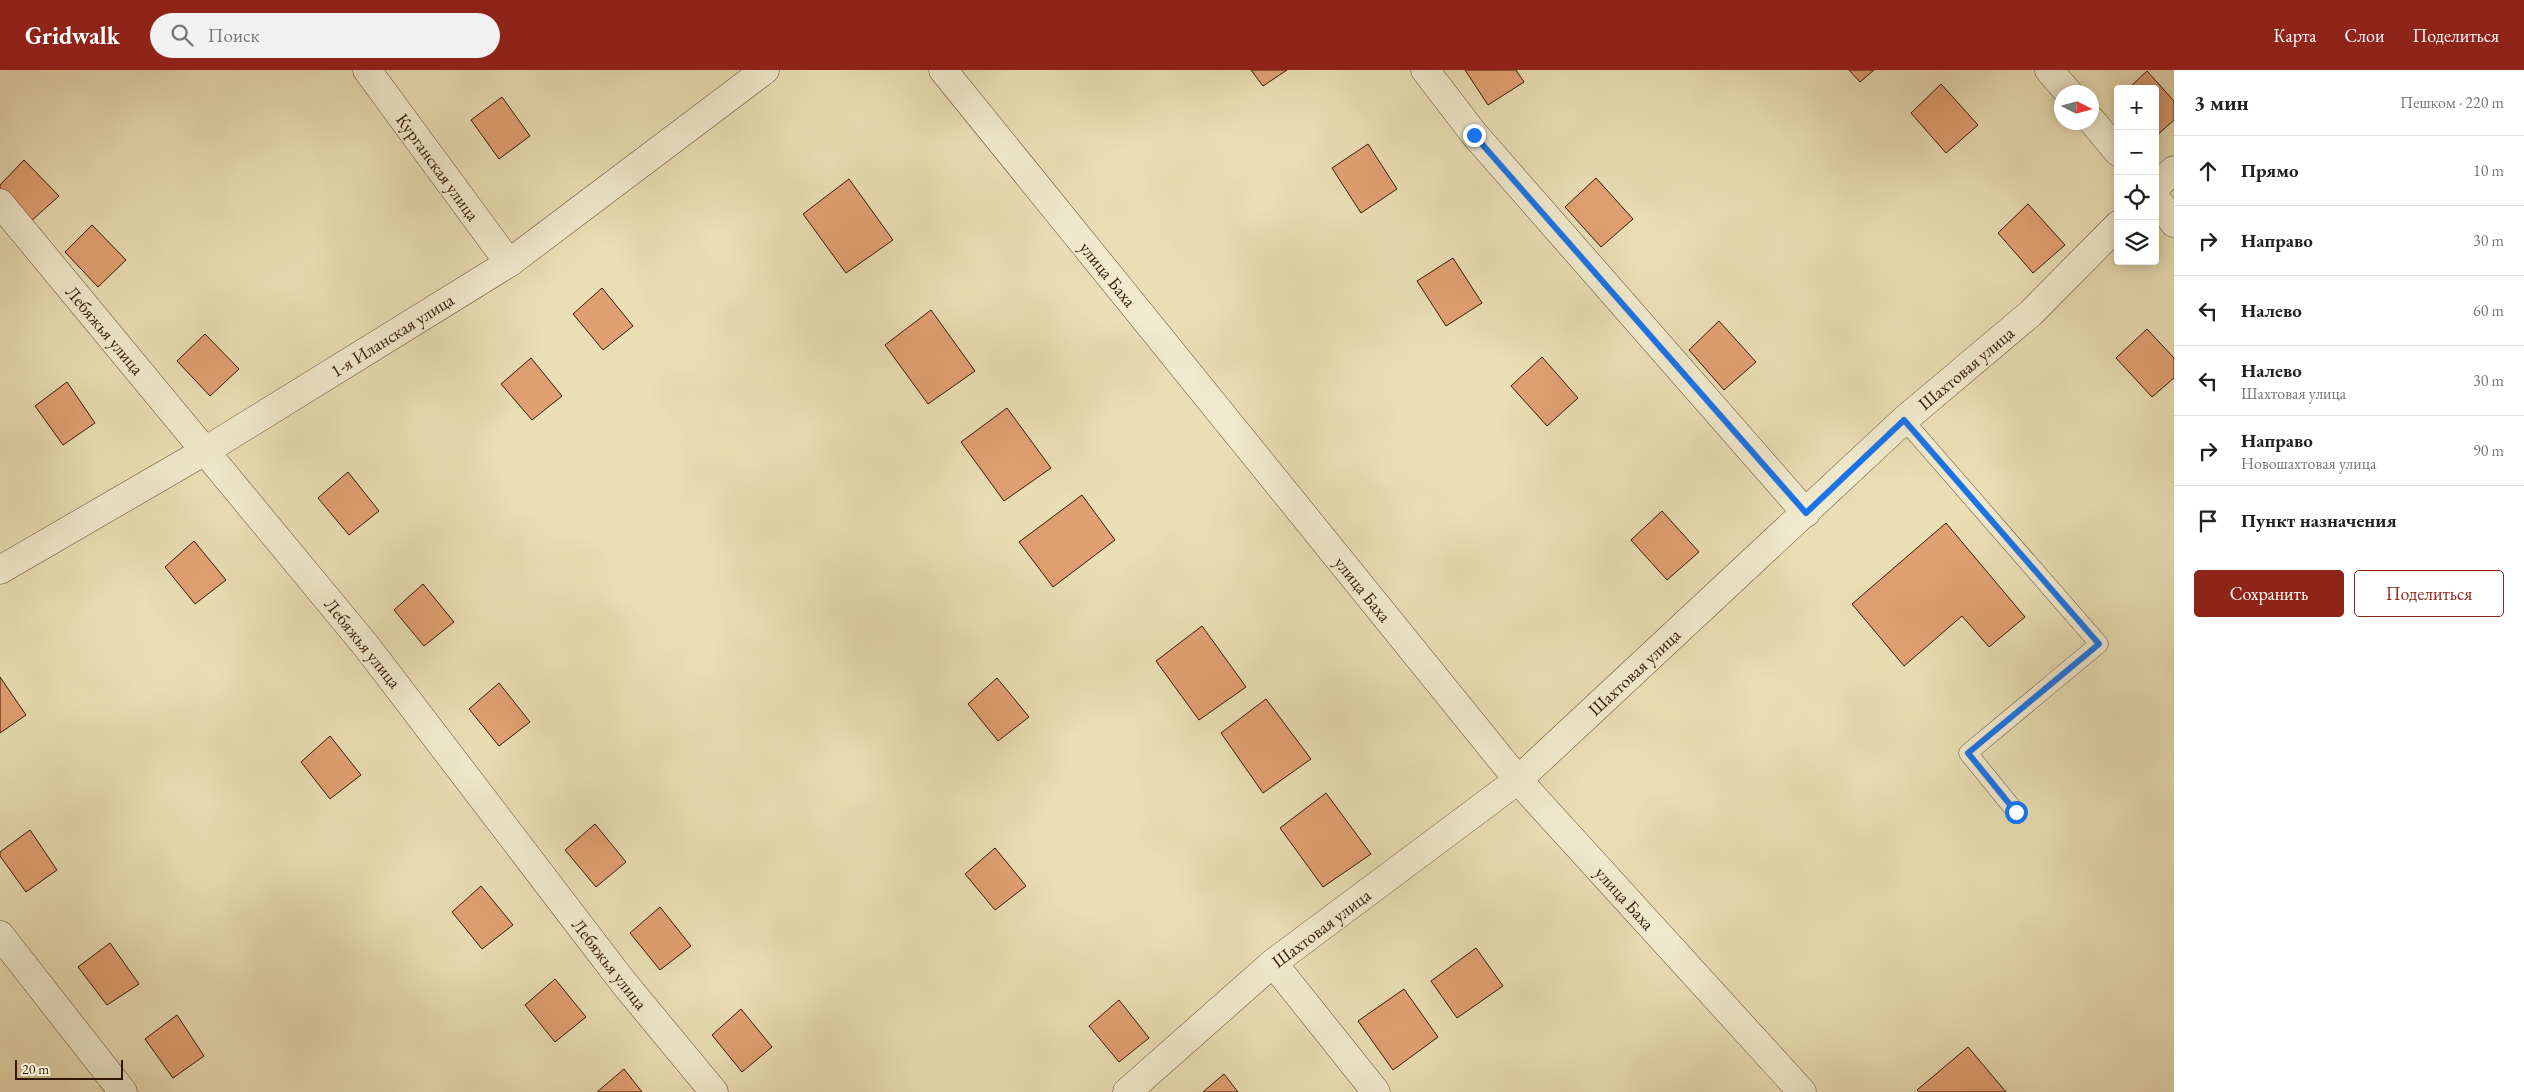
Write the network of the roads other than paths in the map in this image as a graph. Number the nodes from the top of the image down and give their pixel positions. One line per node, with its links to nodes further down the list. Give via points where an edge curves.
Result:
1 (367, 70): 15 (street, Курганская улица)
2 (765, 70): 15 (street, 1-я Иланская улица)
3 (943, 70): 20 (street, улица Баха)
4 (1425, 70): 18 (street, via 1474,135)
5 (2049, 70): 6 (street)
6 (2062, 85)
7 (2099, 129): 8 (street)
8 (2114, 147)
9 (2174, 170): 10 (street)
10 (2159, 183)
11 (2159, 202): 13 (street)
12 (0, 203): 17 (street, Лебяжья улица)
13 (2174, 223)
14 (2114, 229): 16 (street, Шахтовая улица, via 2031,313)
15 (509, 263): 17 (street, 1-я Иланская улица)
16 (1904, 420): 18 (street, Шахтовая улица); 21 (lane, via 2099,644 1968,753)
17 (205, 450): 19 (street, 1-я Иланская улица); 25 (street, Лебяжья улица, via 368,647 623,982)
18 (1806, 513): 20 (street, Шахтовая улица)
19 (0, 570)
20 (1518, 780): 23 (street, Шахтовая улица); 28 (street, улица Баха)
21 (2016, 812)
22 (0, 935): 24 (street)
23 (1273, 963): 26 (street, Шахтовая улица); 27 (street)
24 (124, 1092)
25 (714, 1092)
26 (1127, 1092)
27 (1376, 1092)
28 (1802, 1092)

